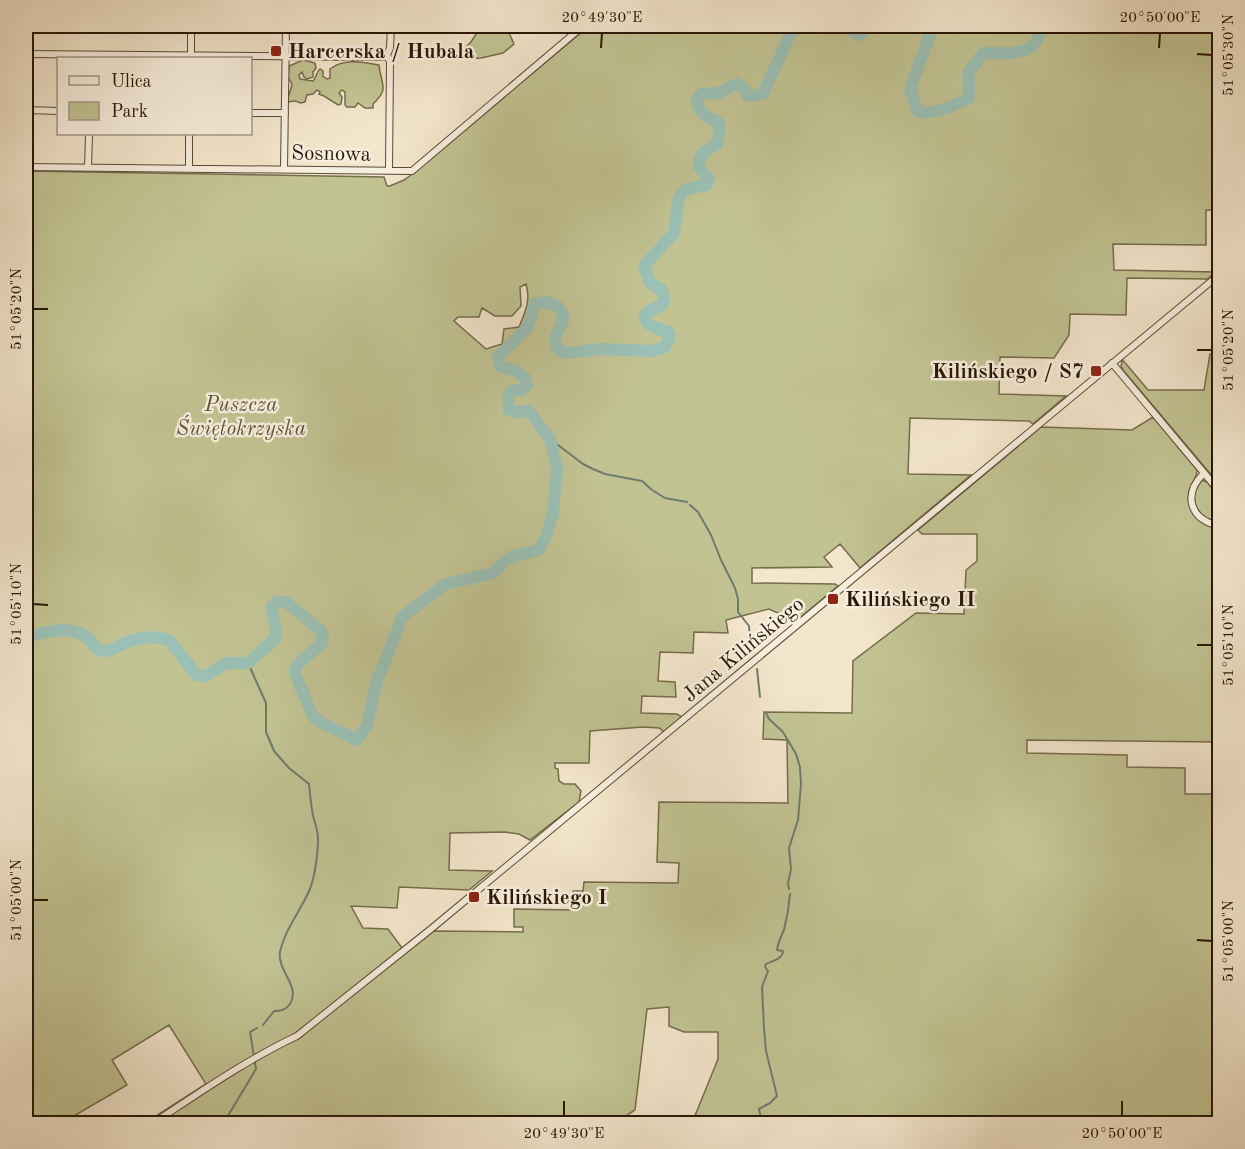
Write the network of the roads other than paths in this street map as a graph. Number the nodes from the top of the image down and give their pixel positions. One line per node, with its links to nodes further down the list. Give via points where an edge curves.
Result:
1 (191, 26): 9 (street)
2 (286, 26): 7 (street)
3 (391, 26): 6 (street)
4 (583, 26): 20 (street, Sosnowa, via 412,171)
5 (26, 54): 8 (street)
6 (387, 55): 7 (street); 20 (street)
7 (286, 56): 9 (street); 13 (street)
8 (90, 57): 9 (street)
9 (191, 57)
10 (26, 110): 11 (street)
11 (57, 111)
12 (252, 113): 13 (street)
13 (285, 113): 19 (street)
14 (89, 135): 17 (street)
15 (189, 135): 18 (street)
16 (26, 167): 17 (street, Sosnowa)
17 (88, 168): 18 (street, Sosnowa)
18 (189, 169): 19 (street, Sosnowa)
19 (284, 170): 20 (street, Sosnowa)
20 (389, 170)
21 (1220, 274): 22 (street, Jana Kilińskiego)
22 (1112, 363): 23 (street); 26 (street, Jana Kilińskiego, via 297,1036)
23 (1203, 473): 24 (street); 25 (street, via 1193,488 1193,508 1203,520)
24 (1220, 492)
25 (1220, 526)
26 (152, 1124)

